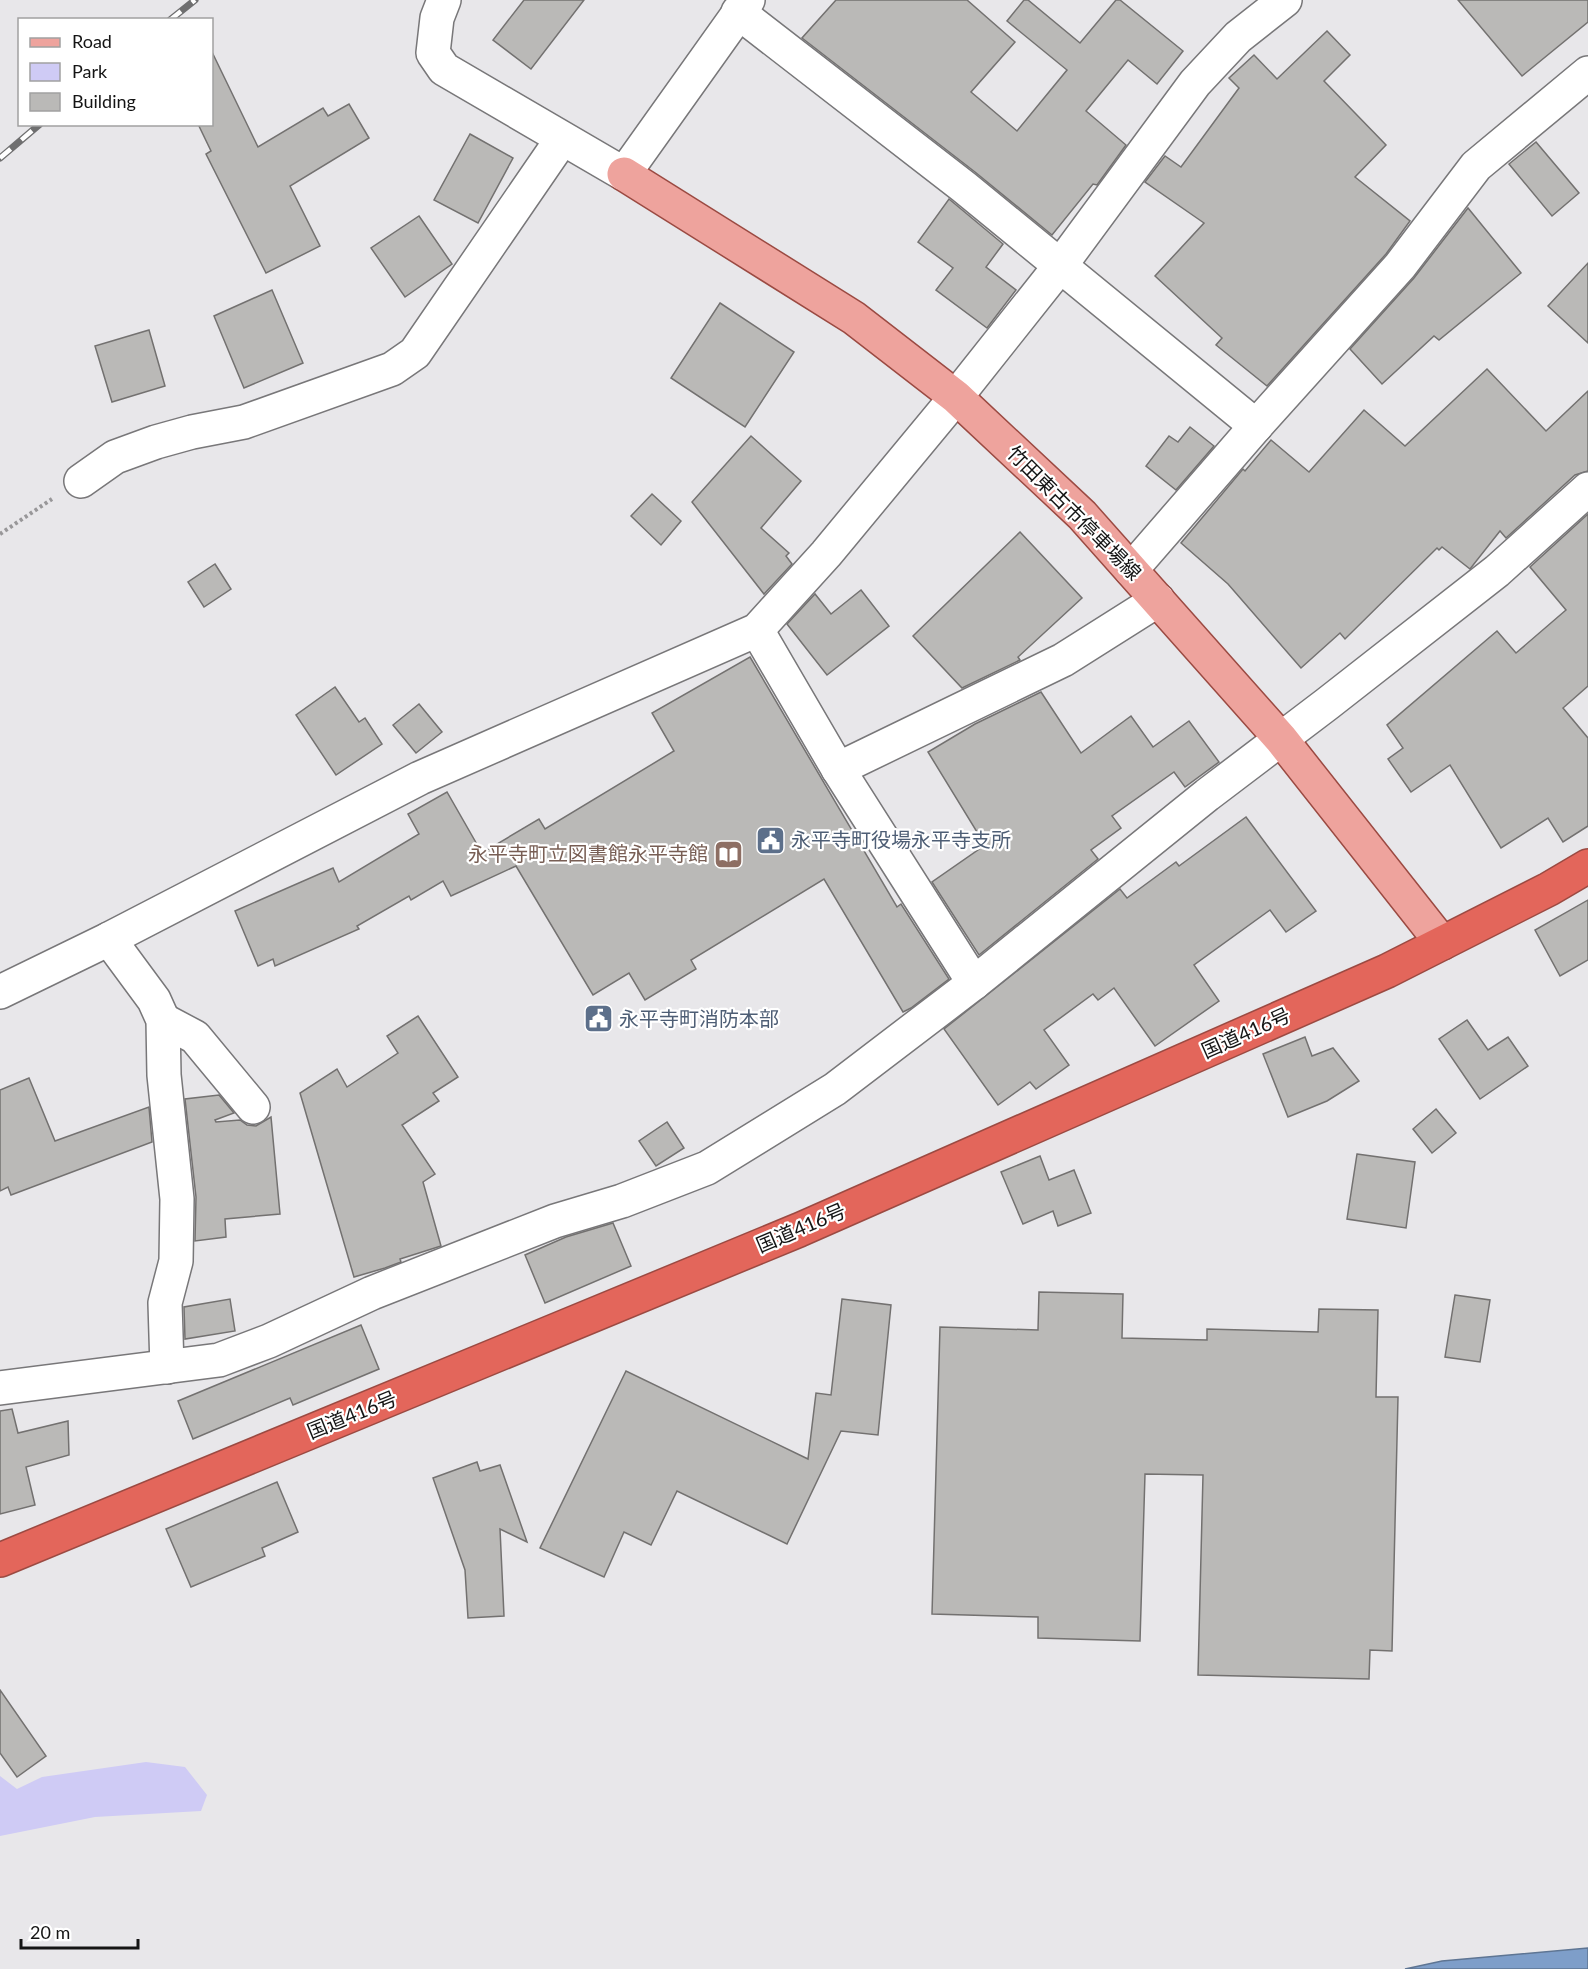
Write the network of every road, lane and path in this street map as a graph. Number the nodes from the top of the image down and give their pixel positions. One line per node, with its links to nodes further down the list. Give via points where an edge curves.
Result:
1 (444, 0): 5 (street, via 437,18 433,53 444,69)
2 (1285, 0): 7 (street, via 1238,37 1195,83)
3 (743, 6): 6 (street); 7 (street)
4 (1588, 73): 9 (street, via 1476,166 1400,266)
5 (562, 140): 6 (street); 10 (street, via 415,353 392,369 244,422 192,432 115,456)
6 (624, 174): 8 (main road, 竹田東古市停車場線, via 854,318)
7 (1060, 266): 8 (street); 9 (street)
8 (956, 397): 13 (main road, 竹田東古市停車場線, via 1082,515); 15 (street, via 826,554)
9 (1256, 426): 13 (street)
10 (81, 481): 12 (path)
11 (1588, 489): 16 (street, via 1497,571)
12 (0, 534)
13 (1131, 570): 14 (main road, 竹田東古市停車場線)
14 (1158, 600): 16 (main road, 竹田東古市停車場線); 17 (street, via 1063,660)
15 (757, 630): 17 (street); 19 (street, via 420,778)
16 (1281, 739): 20 (main road, 竹田東古市停車場線); 21 (street)
17 (838, 769): 21 (street)
18 (1588, 866): 20 (highway, 国道416号)
19 (109, 939): 22 (street); 23 (street, via 154,1000)
20 (1442, 944): 27 (highway, 国道416号, via 799,1230)
21 (974, 982): 25 (street, via 835,1089 707,1168 622,1201 555,1221 372,1293 219,1360)
22 (0, 992)
23 (163, 1020): 24 (street, via 195,1036); 25 (street, via 164,1075 177,1199 176,1261 165,1303)
24 (253, 1107)
25 (167, 1367): 26 (street)
26 (0, 1388)
27 (0, 1560)

